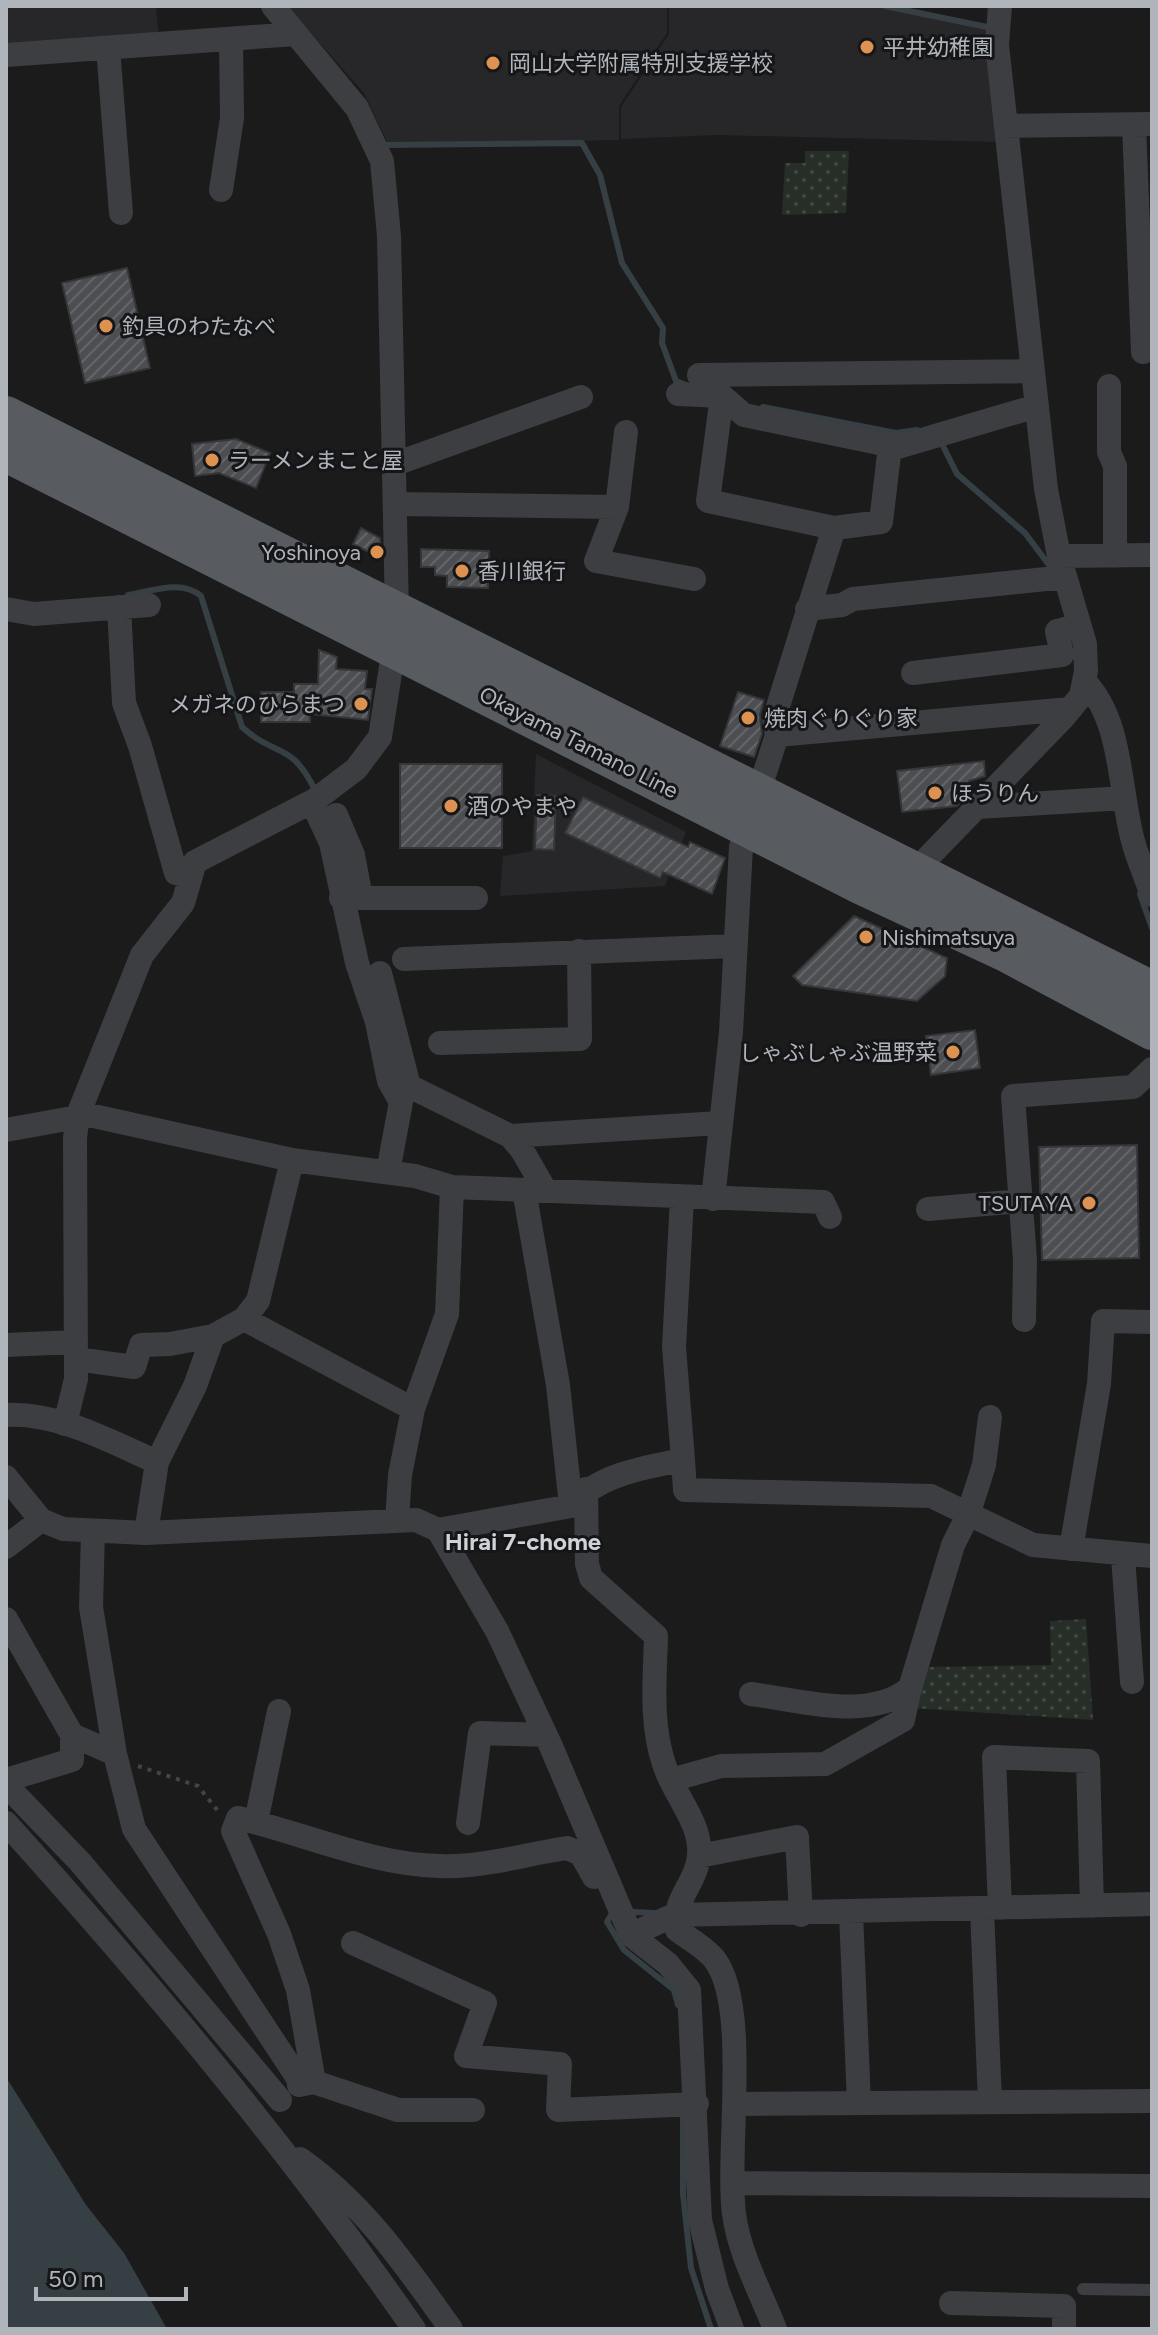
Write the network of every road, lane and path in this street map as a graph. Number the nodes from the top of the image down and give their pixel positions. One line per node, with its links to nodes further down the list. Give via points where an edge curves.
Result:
1 (273, 6): 3 (street)
2 (1000, 6): 8 (street, via 997,45)
3 (296, 34): 4 (street); 23 (street, via 357,108 382,161)
4 (231, 40): 5 (street); 9 (street, via 232,118)
5 (108, 48): 6 (street); 10 (street)
6 (6, 55)
7 (1143, 124): 8 (street); 11 (street)
8 (1006, 126): 12 (street)
9 (221, 190)
10 (121, 213)
11 (1143, 352)
12 (1033, 371): 13 (street); 18 (street)
13 (699, 375)
14 (1109, 386): 28 (street)
15 (678, 394): 16 (street)
16 (722, 396): 21 (street, via 744,415); 26 (street, via 708,501)
17 (581, 397): 23 (street)
18 (1037, 406): 21 (street); 29 (street)
19 (6, 415): 36 (main road, Okayama Tamano Line)
20 (626, 432): 25 (street)
21 (890, 446): 26 (street, via 881,522)
22 (6, 453): 36 (main road, Okayama Tamano Line)
23 (395, 464): 24 (street)
24 (396, 504): 25 (street); 36 (street)
25 (617, 507): 30 (street, via 596,561)
26 (834, 528): 34 (street)
27 (1152, 555): 28 (street)
28 (1115, 556): 29 (street)
29 (1059, 570): 34 (street); 35 (street)
30 (694, 579)
31 (149, 605): 32 (street)
32 (119, 607): 33 (street, via 34,614); 46 (street, via 124,703 176,873)
33 (6, 609)
34 (807, 609): 40 (street, via 774,719)
35 (1072, 627): 37 (street, via 1057,631 1062,655); 38 (street, via 1085,644)
36 (396, 630): 41 (street, via 380,737 356,769); 44 (main road, Okayama Tamano Line)
37 (913, 673)
38 (1084, 681): 39 (street, via 1081,696); 42 (street, via 1107,717)
39 (1070, 709): 40 (street); 43 (street)
40 (777, 735): 44 (street)
41 (318, 797): 46 (street, via 195,862); 49 (street)
42 (1117, 799): 43 (street); 47 (street)
43 (978, 807): 45 (street)
44 (753, 810): 45 (main road, Okayama Tamano Line); 48 (main road, Okayama Tamano Line); 51 (street, via 741,847)
45 (917, 872): 48 (street); 55 (main road, Okayama Tamano Line)
46 (191, 876): 60 (street, via 183,903 142,955)
47 (1152, 895)
48 (887, 896): 57 (main road, Okayama Tamano Line)
49 (351, 898): 50 (street); 56 (street)
50 (476, 898)
51 (735, 946): 52 (street); 61 (street)
52 (579, 951): 53 (street); 58 (street, via 580,1039)
53 (404, 959)
54 (380, 973): 56 (street)
55 (1152, 990)
56 (383, 1013): 63 (street, via 409,1086); 65 (street, via 389,1081 401,1102)
57 (1152, 1031)
58 (440, 1043)
59 (1152, 1069): 70 (street, via 1133,1087 1013,1096)
60 (78, 1115): 62 (street); 64 (street); 78 (street)
61 (720, 1123): 63 (street); 69 (street)
62 (6, 1130)
63 (510, 1136): 67 (street, via 522,1150)
64 (292, 1160): 65 (street); 73 (street, via 258,1301)
65 (388, 1172): 66 (street)
66 (452, 1187): 67 (street); 79 (street, via 447,1314)
67 (534, 1190): 68 (street); 86 (street)
68 (682, 1198): 69 (street); 83 (street, via 674,1347)
69 (713, 1199): 72 (street, via 823,1202)
70 (1021, 1201): 71 (street); 74 (street)
71 (928, 1209)
72 (830, 1217)
73 (244, 1319): 76 (street); 79 (street)
74 (1024, 1320)
75 (1152, 1322): 94 (street, via 1103,1321 1099,1384)
76 (213, 1336): 78 (street, via 141,1345 134,1367); 84 (street)
77 (6, 1345): 78 (street)
78 (76, 1351): 82 (street)
79 (413, 1409): 89 (street)
80 (6, 1415): 82 (street)
81 (990, 1417): 87 (street, via 984,1465)
82 (65, 1424): 84 (street)
83 (683, 1460): 86 (street, via 640,1468); 87 (street, via 685,1490 931,1496)
84 (157, 1462): 92 (street)
85 (6, 1477): 88 (street)
86 (578, 1498): 90 (street); 105 (street, via 591,1578 656,1636 655,1729)
87 (968, 1515): 94 (street, via 1033,1545); 99 (street, via 953,1545)
88 (41, 1520): 91 (street, via 63,1529); 93 (street)
89 (397, 1521): 90 (street, via 416,1520); 92 (street)
90 (438, 1530): 103 (street, via 497,1631)
91 (93, 1531): 92 (street); 104 (street, via 91,1607)
92 (146, 1533)
93 (6, 1547)
94 (1071, 1549): 95 (street)
95 (1123, 1556): 96 (street); 98 (street)
96 (1152, 1556)
97 (6, 1619): 102 (street)
98 (1132, 1682)
99 (910, 1688): 100 (street, via 894,1702 851,1707); 105 (street, via 903,1720 825,1764 721,1766)
100 (751, 1694)
101 (279, 1711): 107 (street)
102 (72, 1735): 104 (street); 106 (street, via 72,1760)
103 (545, 1735): 109 (street, via 480,1733); 111 (street)
104 (116, 1757): 107 (path, via 198,1786 215,1810); 121 (street, via 134,1829)
105 (671, 1780): 110 (street, via 694,1828)
106 (6, 1783): 122 (street, via 80,1862)
107 (246, 1822): 111 (street, via 405,1863 439,1866 567,1848 581,1854 606,1893); 121 (street, via 233,1831 298,1990)
108 (6, 1823): 120 (street)
109 (468, 1823)
110 (699, 1856): 116 (street); 117 (street, via 797,1837)
111 (614, 1895): 118 (street)
112 (1152, 1904): 113 (street)
113 (1092, 1906): 114 (street); 114 (street, via 1088,1761 994,1757)
114 (991, 1909): 115 (street); 124 (street)
115 (851, 1913): 117 (street); 125 (street)
116 (674, 1915): 117 (street); 118 (street); 127 (street, via 677,1930 714,1958 724,1975)
117 (801, 1915)
118 (631, 1935): 126 (street, via 668,1964 689,1990)
119 (353, 1943): 126 (street, via 485,2003 466,2056 560,2064 558,2110)
120 (221, 2068): 122 (street); 129 (street)
121 (308, 2083): 122 (street); 128 (street, via 398,2110)
122 (280, 2100)
123 (1152, 2101): 124 (street)
124 (990, 2102): 125 (street)
125 (859, 2103): 127 (street)
126 (697, 2104): 137 (street, via 700,2220)
127 (735, 2104): 130 (street)
128 (473, 2110)
129 (282, 2146): 135 (street); 136 (street, via 331,2180 381,2232)
130 (733, 2183): 131 (street); 138 (street, via 738,2235)
131 (1152, 2186)
132 (1083, 2289): 133 (lane)
133 (1152, 2290)
134 (951, 2303): 139 (street, via 1064,2306)
135 (414, 2329)
136 (451, 2329)
137 (732, 2329)
138 (775, 2329)
139 (1064, 2329)

